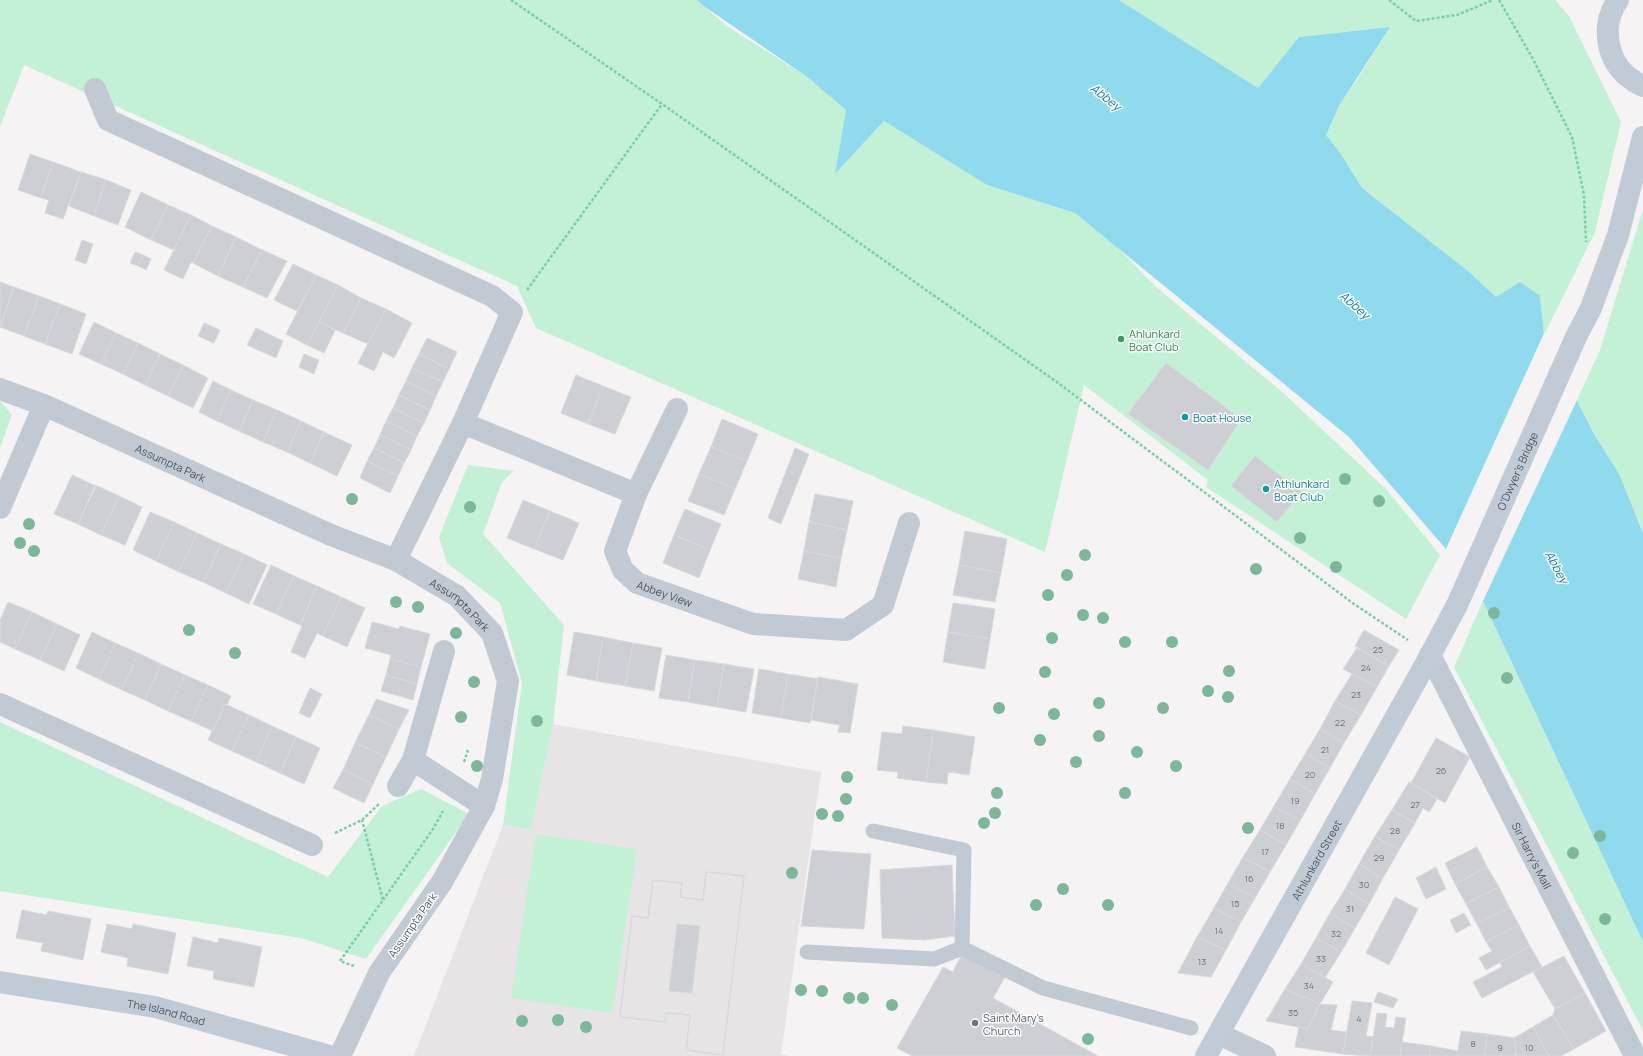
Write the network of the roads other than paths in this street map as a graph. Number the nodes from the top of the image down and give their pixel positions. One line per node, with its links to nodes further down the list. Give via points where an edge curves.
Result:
1 (1614, 1): 2 (main road, via 1607,38 1611,54 1620,70 1633,82)
2 (1643, 86)
3 (95, 89): 8 (street, via 108,120 492,296 512,312)
4 (1643, 137): 14 (main road, O'Dwyer's Bridge, via 1618,235 1591,308 1457,605)
5 (0, 389): 6 (street, Assumpta Park)
6 (44, 404): 10 (street); 12 (street, Assumpta Park, via 331,535)
7 (677, 409): 9 (street, Abbey View)
8 (463, 423): 9 (street); 12 (street)
9 (636, 494): 11 (street, Abbey View, via 615,551 623,570 636,583 753,624 846,630 883,605)
10 (0, 508)
11 (909, 523)
12 (396, 560): 18 (street, Assumpta Park, via 457,596 492,633 508,681 492,778)
13 (444, 651): 16 (street)
14 (1428, 659): 25 (main road, Athlunkard Street); 30 (street, Sir Harry's Mall)
15 (0, 704): 20 (street)
16 (413, 760): 17 (street); 18 (street)
17 (398, 786)
18 (484, 806): 27 (street, Assumpta Park, via 442,882 379,973)
19 (872, 831): 21 (lane, via 964,850)
20 (312, 845)
21 (962, 948): 22 (lane, via 934,959); 24 (lane, via 1043,988)
22 (807, 952)
23 (0, 982): 26 (main road, The Island Road, via 154,1007)
24 (1191, 1028)
25 (1219, 1034): 28 (main road, Athlunkard Street); 29 (street)
26 (330, 1056)
27 (340, 1056)
28 (1206, 1056)
29 (1266, 1056)
30 (1635, 1056)

